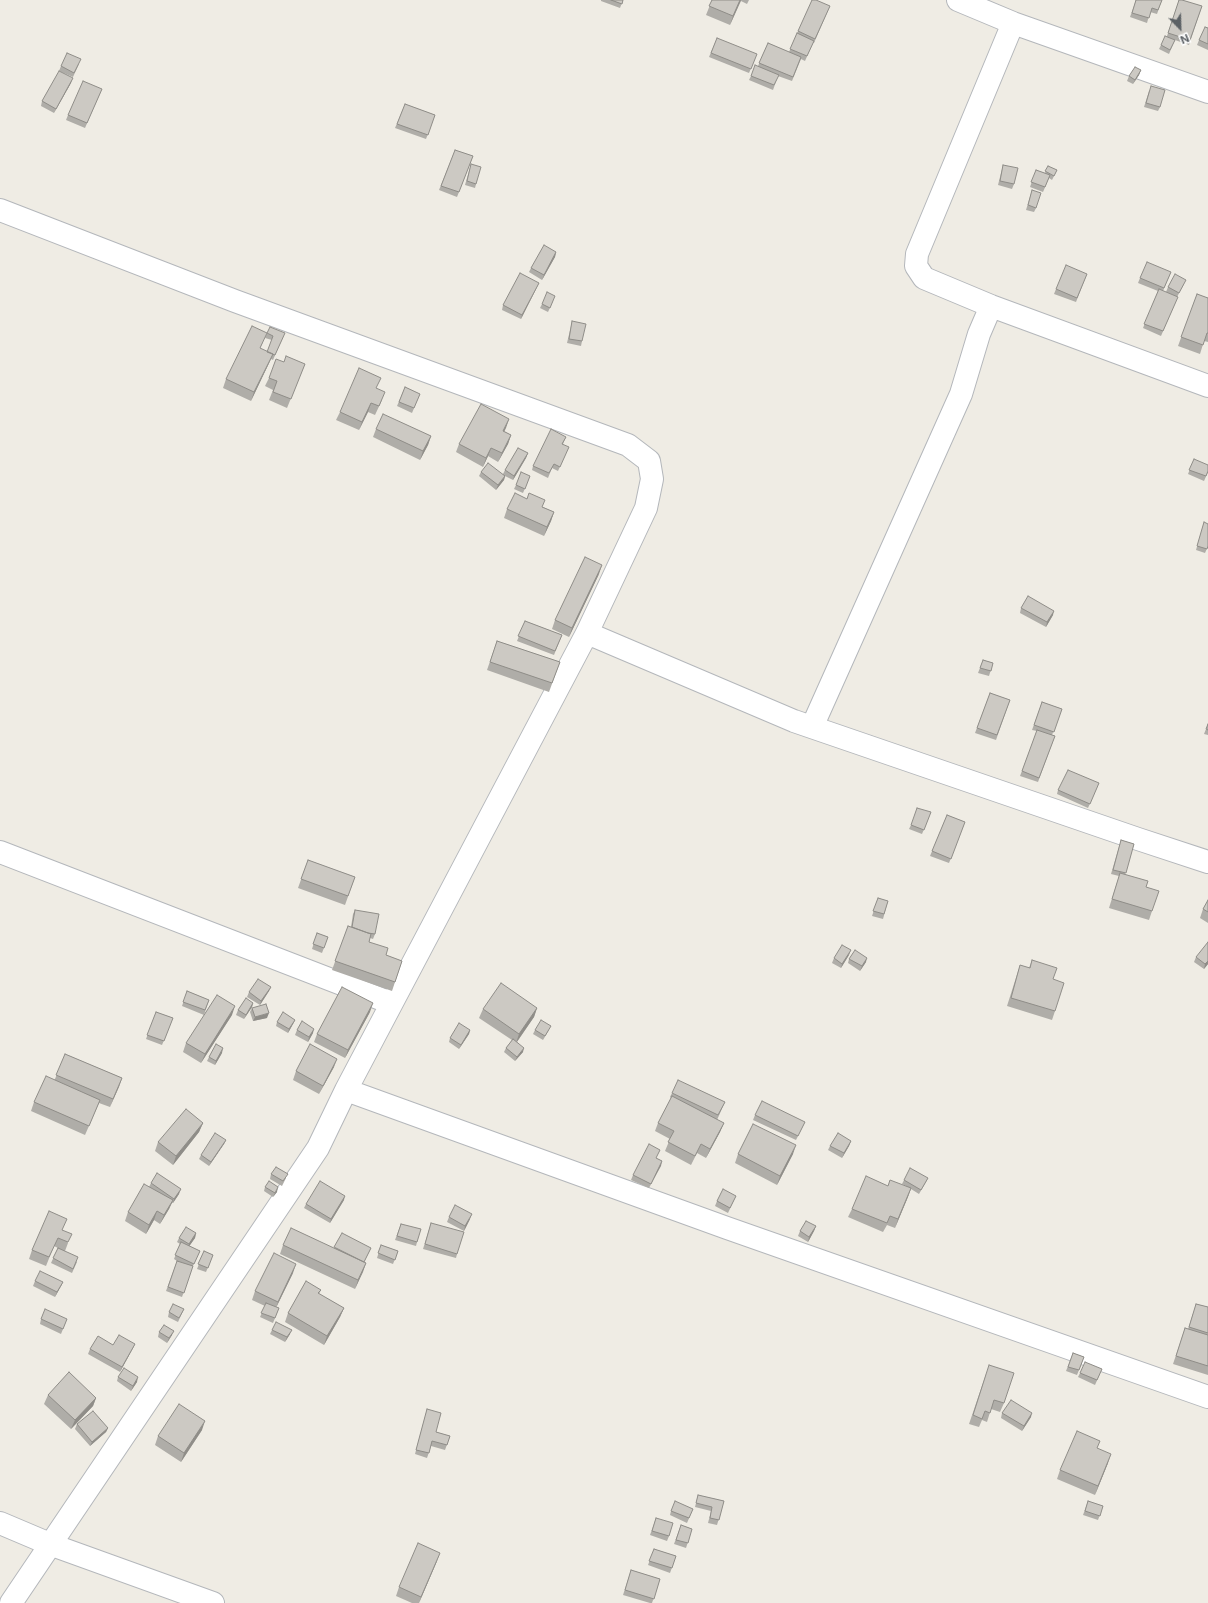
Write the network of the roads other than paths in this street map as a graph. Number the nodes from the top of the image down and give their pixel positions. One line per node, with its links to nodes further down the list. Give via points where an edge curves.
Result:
1 (958, 0): 2 (street)
2 (1013, 23): 3 (street); 5 (street, via 917,254 916,266 924,278)
3 (1208, 92)
4 (0, 210): 7 (street, via 235,301 628,445 649,461 652,479 646,508)
5 (991, 306): 6 (street); 8 (street, via 979,334 961,394)
6 (1208, 386)
7 (587, 634): 8 (street); 11 (street)
8 (812, 727): 10 (street)
9 (0, 852): 11 (street)
10 (1208, 862)
11 (391, 1003): 12 (street)
12 (346, 1090): 13 (street); 15 (street, via 318,1148)
13 (1208, 1397)
14 (0, 1524): 15 (street)
15 (52, 1545): 16 (street); 17 (street)
16 (11, 1603)
17 (213, 1603)

